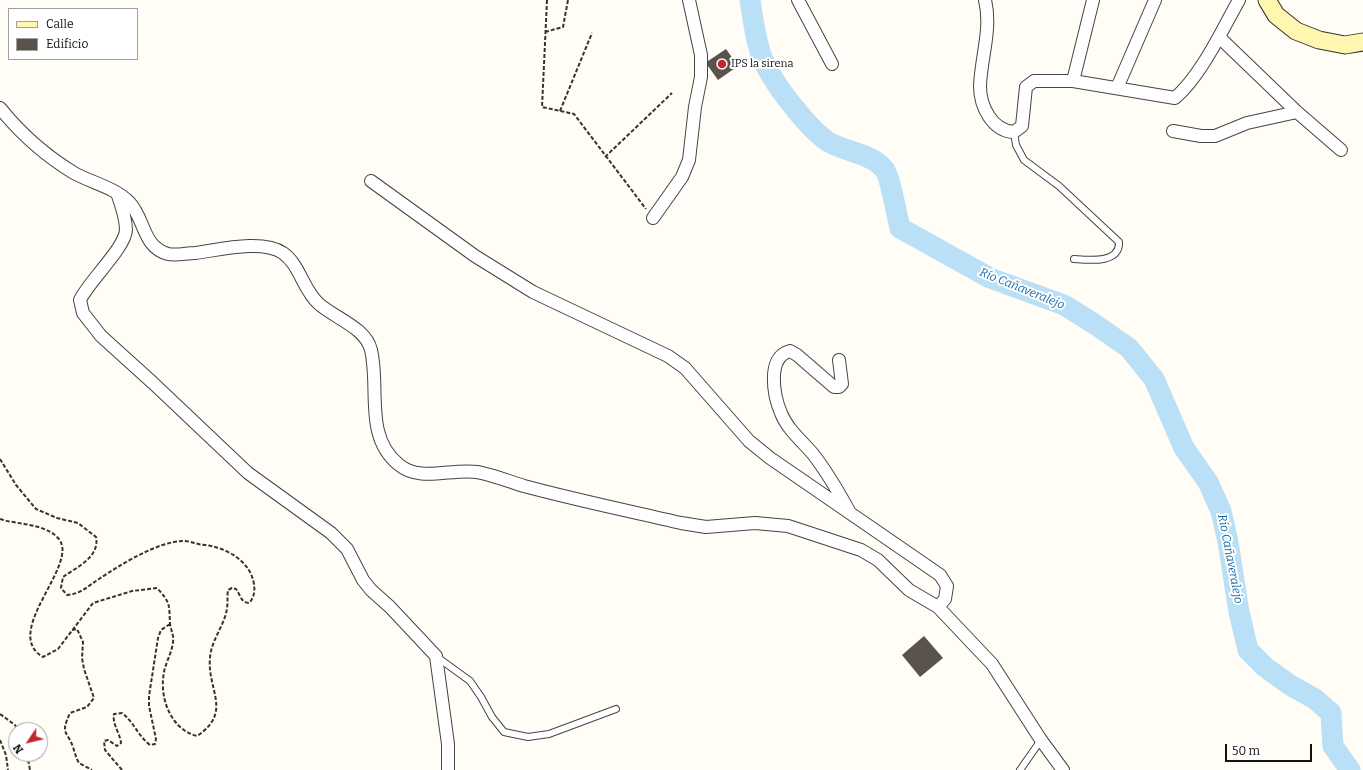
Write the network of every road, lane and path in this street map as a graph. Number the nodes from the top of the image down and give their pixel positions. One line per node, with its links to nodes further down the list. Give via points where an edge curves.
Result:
1 (547, 0): 10 (path)
2 (568, 0): 10 (path, via 563,27)
3 (689, 0): 27 (street, via 701,55 701,77 689,160 682,177)
4 (798, 0): 14 (street)
5 (985, 0): 22 (street, via 987,39 980,86 989,117 996,127 1004,132)
6 (1094, 0): 15 (street)
7 (1155, 0): 16 (street)
8 (1239, 0): 12 (street)
9 (1267, 0): 13 (street, via 1276,15 1296,31 1319,40 1345,45)
10 (545, 32): 19 (path, via 542,107)
11 (592, 33): 19 (path)
12 (1219, 37): 16 (street, via 1186,89 1175,98); 20 (street)
13 (1363, 42)
14 (832, 64)
15 (1073, 81): 16 (street); 22 (street, via 1034,81 1026,87 1022,126)
16 (1117, 88)
17 (672, 93): 24 (path)
18 (0, 108): 26 (street, via 30,140 54,159 75,173)
19 (560, 111): 24 (path, via 574,114)
20 (1297, 112): 21 (street, via 1247,124 1215,136); 23 (street)
21 (1173, 131)
22 (1014, 132): 28 (lane, via 1016,145 1024,160 1059,186 1119,242 1116,254 1109,258)
23 (1341, 150)
24 (605, 158): 27 (path)
25 (371, 181): 31 (street, via 475,256 533,292 668,356 685,368 749,441)
26 (117, 193): 34 (street, via 131,204 146,238 157,249 169,254 252,246 269,247 283,254 317,303 365,338 371,349 376,421 382,444 400,467 414,473 475,472 524,486 706,527 754,523 788,526 861,550 878,560 909,590); 38 (street, via 124,213 126,231 118,247 86,288 80,300 83,313 91,324 248,473 331,533 348,549 363,580 371,590)
27 (653, 218)
28 (1074, 259)
29 (839, 360): 31 (street, via 842,384 834,387 797,355 790,351 784,353 775,369 774,384 781,414 827,474)
30 (0, 459): 35 (path, via 16,485 36,509 78,523 96,537 97,544 87,560 63,577 61,588 67,595 86,589 114,569 162,544 184,541 209,546 233,554 246,566 252,577 254,598 246,603 236,589 228,590 227,608 210,658 216,712 211,726 197,736 178,727 171,717 164,697 162,682 174,633)
31 (851, 514): 34 (street, via 940,575 947,586 945,599)
32 (0, 519): 33 (path, via 42,528 58,538 63,547 61,559)
33 (36, 604)
34 (938, 607): 43 (street, via 992,664)
35 (170, 624): 37 (path, via 166,598 157,588 145,588 93,603); 46 (path, via 161,630 158,638 151,684 149,706 156,739 154,744 145,742 122,712 114,714 113,718 121,743 117,746 108,740 103,744)
36 (28, 627): 37 (path, via 27,641 35,653 43,657 58,649)
37 (71, 630): 45 (path, via 77,629 83,642 84,669 94,698 87,707 70,714 64,725 66,736 79,763)
38 (436, 656): 39 (lane, via 470,681 504,732 528,737 549,734); 47 (street, via 448,744)
39 (616, 709)
40 (0, 714): 41 (path)
41 (11, 722)
42 (0, 740): 44 (path)
43 (1041, 740): 48 (lane); 49 (street)
44 (8, 770)
45 (92, 770)
46 (122, 770)
47 (448, 770)
48 (1020, 770)
49 (1063, 770)

